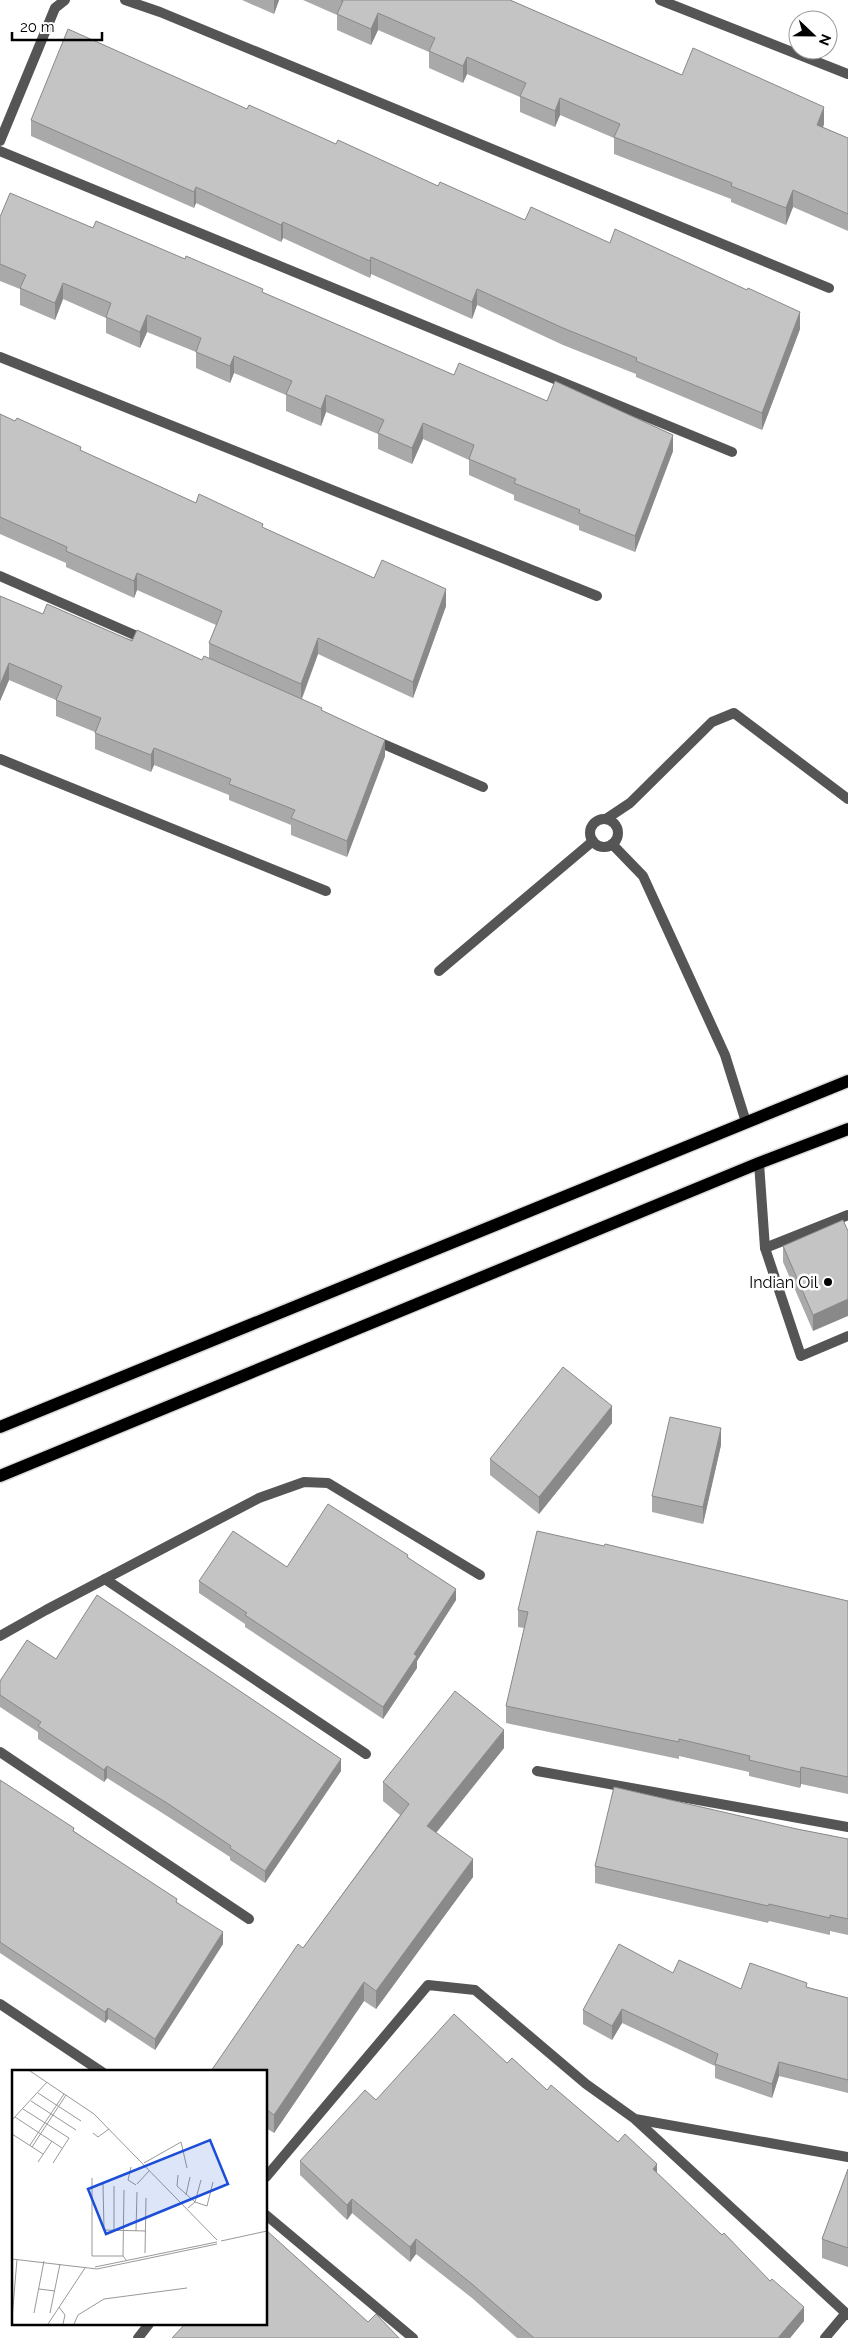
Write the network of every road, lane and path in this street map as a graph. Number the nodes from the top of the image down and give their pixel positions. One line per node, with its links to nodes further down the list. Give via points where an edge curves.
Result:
1 (65, 0): 5 (street, via 55,8)
2 (126, 0): 7 (street)
3 (660, 0): 4 (street)
4 (848, 74)
5 (0, 141)
6 (0, 151): 9 (street)
7 (829, 288)
8 (0, 357): 11 (street)
9 (732, 452)
10 (0, 576): 12 (street)
11 (597, 596)
12 (155, 644)
13 (364, 735): 15 (street)
14 (0, 759): 20 (street)
15 (483, 787)
16 (848, 799): 17 (street, via 734,713 712,722 630,803)
17 (606, 819): 18 (street, via 592,825); 19 (street, via 612,821 618,830)
18 (593, 841): 19 (street, via 602,847); 21 (street)
19 (612, 844): 23 (street, via 643,876 725,1055)
20 (326, 891)
21 (438, 971)
22 (848, 1081): 23 (main road)
23 (746, 1122): 29 (main road)
24 (848, 1129): 25 (main road)
25 (759, 1163): 27 (street); 30 (main road)
26 (848, 1215): 27 (street)
27 (765, 1248): 28 (street, via 801,1356)
28 (848, 1336)
29 (0, 1427)
30 (0, 1476)
31 (480, 1575): 32 (street, via 328,1483 304,1482 259,1498)
32 (105, 1579): 33 (street); 35 (street)
33 (0, 1636)
34 (0, 1752): 38 (street)
35 (366, 1754)
36 (537, 1771): 37 (street)
37 (848, 1826)
38 (249, 1919)
39 (0, 2004): 40 (street)
40 (99, 2070)
41 (635, 2119): 42 (street); 43 (street, via 586,2084 474,1990 428,1985); 45 (street)
42 (848, 2157)
43 (268, 2175)
44 (268, 2217): 48 (street)
45 (847, 2314): 49 (street)
46 (147, 2326): 47 (street)
47 (138, 2338)
48 (413, 2338)
49 (825, 2338)

